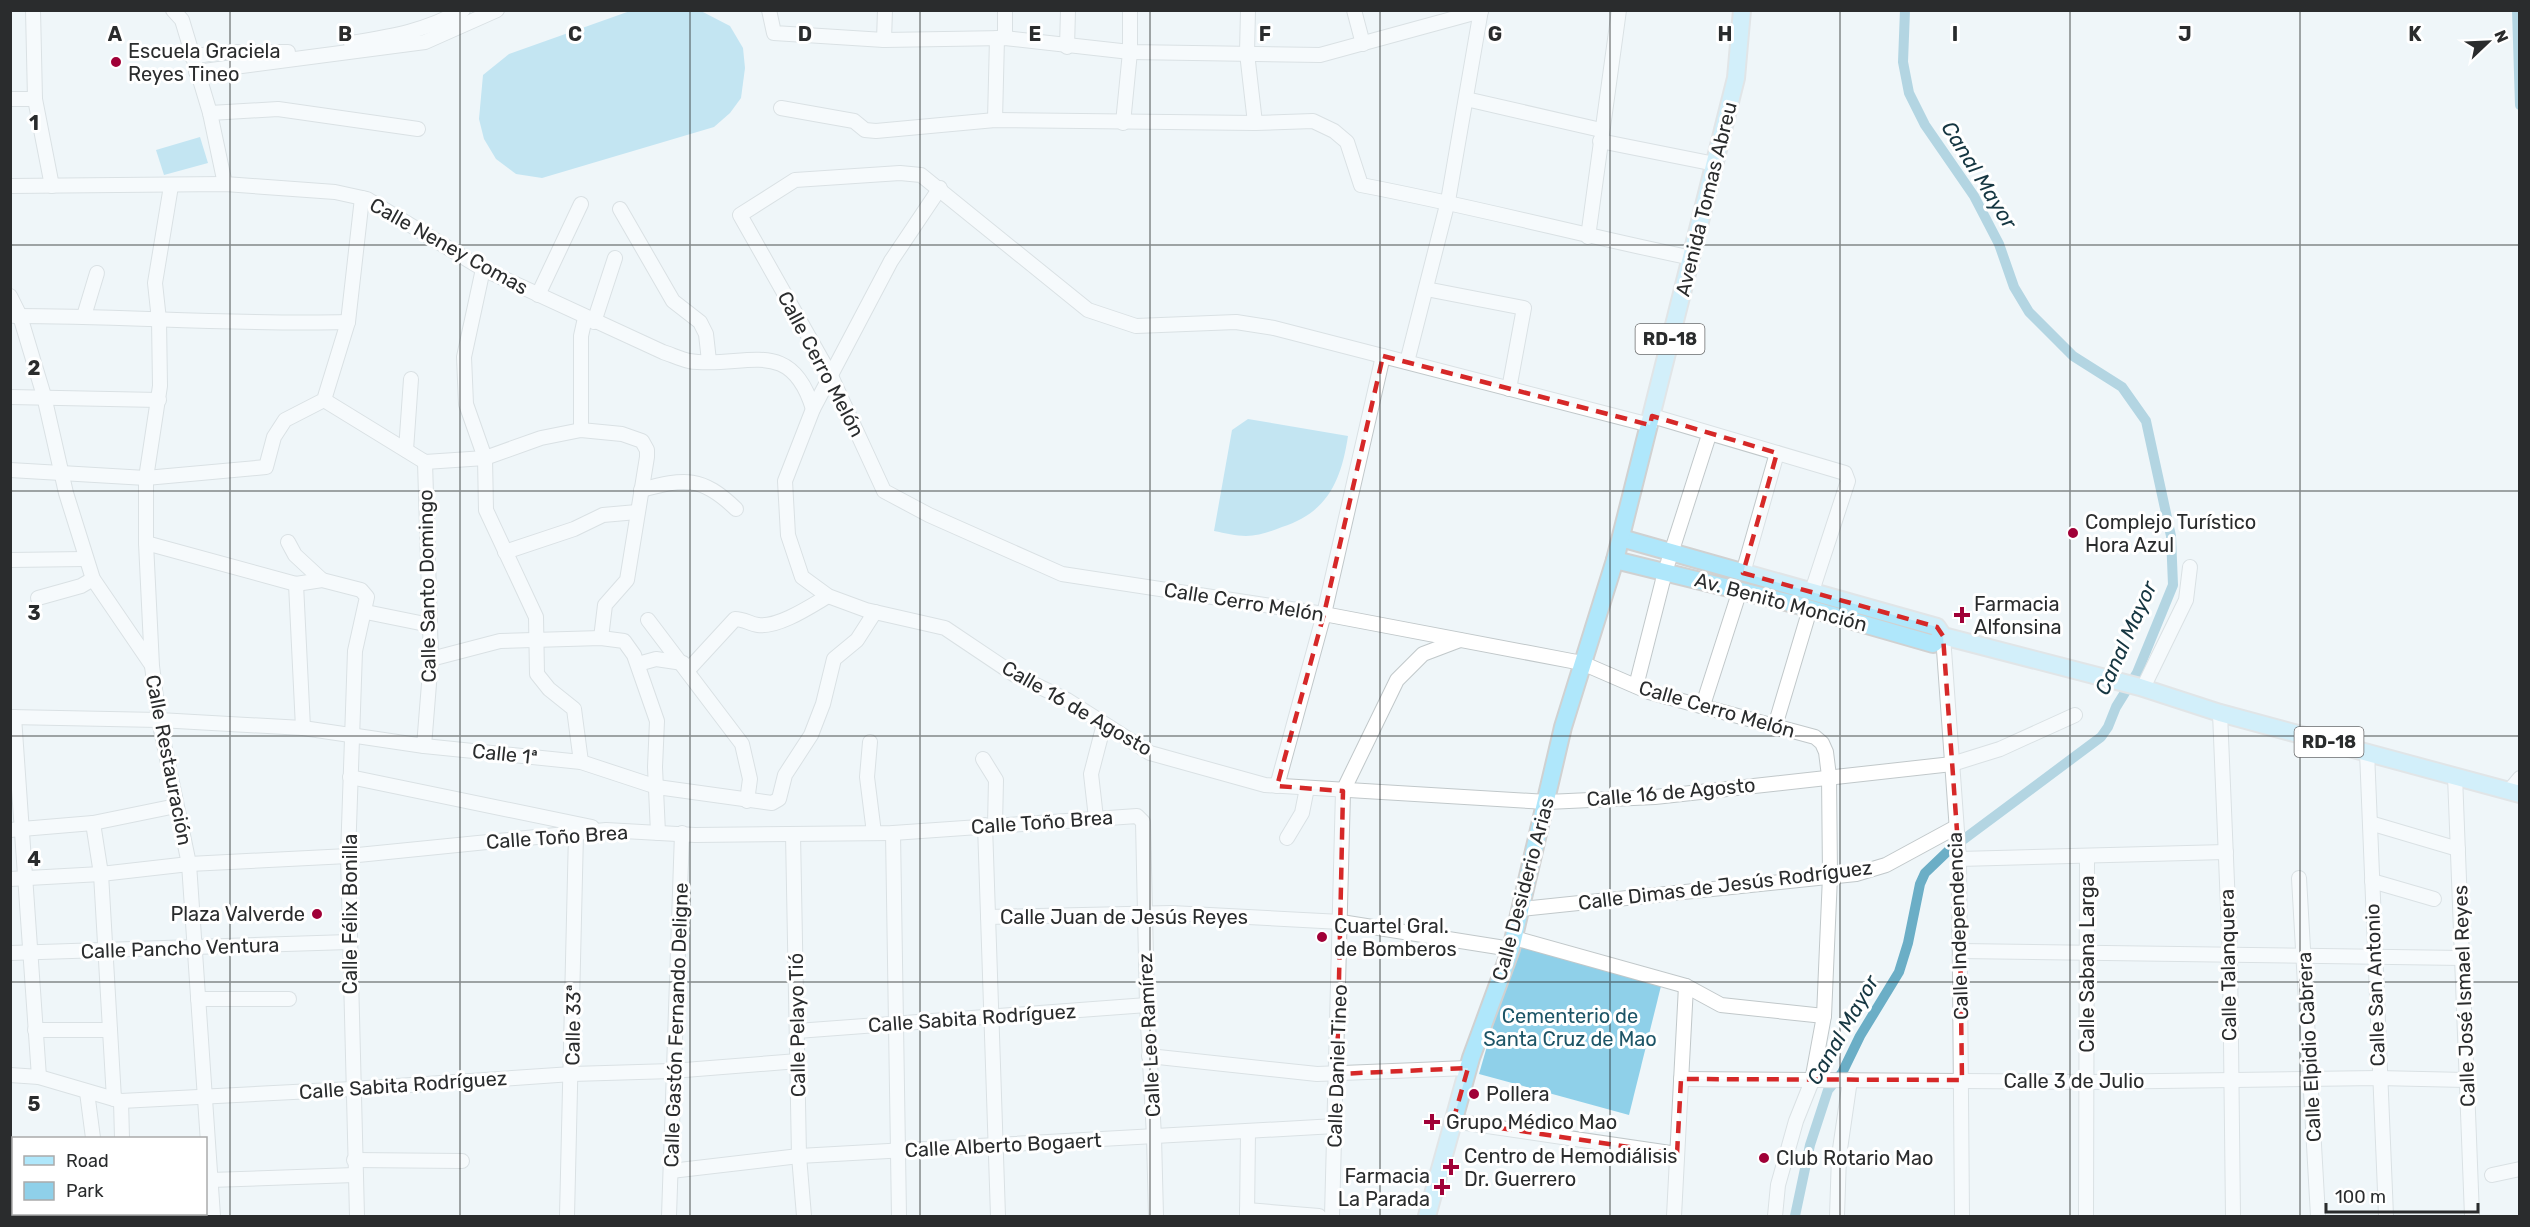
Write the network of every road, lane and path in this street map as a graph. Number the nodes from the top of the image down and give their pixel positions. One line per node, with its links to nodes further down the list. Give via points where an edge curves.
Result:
1 (33, 10): 24 (street)
2 (173, 10): 21 (street, via 182,20)
3 (464, 10): 21 (street, via 406,35 284,52 219,52)
4 (497, 10): 22 (street, via 425,42)
5 (769, 10): 16 (street, via 774,33)
6 (885, 10): 16 (street)
7 (1005, 10): 15 (street)
8 (1068, 10): 18 (street)
9 (1130, 10): 19 (street)
10 (1248, 10): 20 (street)
11 (1354, 10): 17 (street)
12 (1619, 10): 32 (street)
13 (1742, 10): 33 (main road, Avenida Tomas Abreu / RD-18, via 1736,78)
14 (1481, 11): 17 (street); 25 (street)
15 (1001, 38): 16 (street); 18 (street); 28 (street)
16 (884, 40)
17 (1363, 44): 20 (street, via 1320,55)
18 (1067, 47): 19 (street)
19 (1130, 52): 20 (street); 29 (street)
20 (1247, 52): 30 (street)
21 (192, 57): 22 (street)
22 (196, 72): 27 (street)
23 (10, 99): 24 (street)
24 (36, 99): 36 (street)
25 (1466, 99): 32 (street); 40 (street)
26 (781, 108): 28 (street, via 854,121 865,130 876,131)
27 (210, 113): 31 (street, via 278,109); 34 (street)
28 (995, 120): 29 (street)
29 (1123, 123): 30 (street)
30 (1255, 123): 40 (street, via 1313,121 1347,142 1361,185)
31 (418, 129)
32 (1600, 136): 33 (street); 43 (street)
33 (1715, 164): 45 (main road, Avenida Tomas Abreu / RD-18)
34 (225, 184): 37 (street, Calle Neney Comas); 39 (street, Calle Neney Comas, via 335,192)
35 (10, 186): 36 (street, Calle Neney Comas)
36 (52, 186): 37 (street, Calle Neney Comas)
37 (171, 186): 53 (street, via 155,283)
38 (940, 188): 56 (street, Calle Cerro Melón, via 1088,310 1136,326 1236,322 1275,328); 59 (street, Calle 16 de Agosto, via 891,261); 59 (street, Calle Cerro Melón, via 921,175 900,173 795,180 742,212 741,219)
39 (363, 198): 46 (street, Calle Neney Comas); 55 (street)
40 (1448, 201): 43 (street); 48 (street)
41 (581, 204): 49 (street)
42 (620, 209): 57 (street, via 673,301 700,321)
43 (1588, 237): 45 (street)
44 (615, 258): 54 (street)
45 (1692, 258): 67 (main road, Avenida Tomas Abreu / RD-18)
46 (483, 269): 49 (street, Calle Neney Comas); 72 (street, via 464,357 466,404)
47 (97, 273): 52 (street)
48 (1426, 289): 58 (street); 61 (street, via 1524,309)
49 (538, 295): 54 (street, Calle Neney Comas)
50 (10, 296): 51 (street, Calle Restauración)
51 (15, 316): 52 (street); 62 (street, Calle Restauración)
52 (84, 316): 53 (street)
53 (159, 320): 55 (street); 65 (street)
54 (590, 320): 57 (street, Calle Neney Comas, via 663,352 690,361); 68 (street, via 581,336)
55 (348, 322): 64 (street)
56 (1383, 356): 58 (street, Calle Cerro Melón); 101 (street)
57 (709, 361): 66 (street, Calle Neney Comas, via 768,361 785,366 807,389)
58 (1407, 362): 61 (street, Calle Cerro Melón)
59 (831, 376): 66 (street, Calle 16 de Agosto); 101 (street, Calle Cerro Melón, via 884,491 929,515 1062,574)
60 (411, 379): 70 (street)
61 (1509, 389): 67 (street, Calle Cerro Melón)
62 (44, 396): 63 (street); 65 (street); 75 (street, Calle Restauración)
63 (10, 397)
64 (324, 399): 70 (street); 76 (street, via 285,420 274,437 268,463 261,469)
65 (159, 400): 76 (street)
66 (813, 409): 96 (street, Calle 16 de Agosto, via 785,481 788,535 802,577)
67 (1651, 420): 69 (street, Calle Cerro Melón); 80 (main road, Avenida Tomas Abreu / RD-18)
68 (581, 430): 72 (street, via 541,438); 77 (street, via 622,434 642,441 647,450)
69 (1709, 435): 71 (street, Calle Cerro Melón); 84 (street)
70 (406, 450): 73 (street)
71 (1777, 453): 90 (street); 95 (street, Calle Cerro Melón, via 1845,473 1848,481)
72 (485, 458): 73 (street); 83 (street, via 486,510)
73 (425, 462): 103 (street, Calle Santo Domingo)
74 (10, 470): 75 (street)
75 (62, 471): 76 (street); 85 (street, Calle Restauración)
76 (146, 478): 82 (street)
77 (641, 490): 78 (street, via 683,481 703,483 718,490); 79 (street)
78 (736, 509)
79 (637, 513): 83 (street, via 603,516); 106 (street, via 627,580 605,605)
80 (1621, 538): 84 (main road, Av. Benito Monción / RD-18); 87 (main road, Avenida Tomas Abreu / RD-18)
81 (288, 542): 92 (street, via 295,555)
82 (146, 543): 93 (street); 111 (street)
83 (506, 552): 105 (street, via 536,617)
84 (1670, 554): 89 (street); 90 (main road, Av. Benito Monción / RD-18)
85 (85, 559): 86 (street); 91 (street, Calle Restauración)
86 (10, 560)
87 (1615, 560): 89 (main road, Av. Benito Monción / RD-18); 109 (main road, Avenida Tomas Abreu / RD-18)
88 (2190, 567): 114 (street, via 2186,600)
89 (1665, 572): 94 (main road, Av. Benito Monción / RD-18); 113 (street)
90 (1743, 573): 95 (main road, Av. Benito Monción / RD-18)
91 (93, 579): 97 (street); 111 (street, Calle Restauración)
92 (322, 580): 93 (street); 99 (street, via 364,592 368,601)
93 (296, 584): 122 (street)
94 (1740, 590): 98 (main road, Av. Benito Monción / RD-18); 115 (street)
95 (1812, 591): 104 (main road, Av. Benito Monción / RD-18, via 1937,627)
96 (828, 596): 100 (street, Calle 16 de Agosto); 112 (street, via 768,624 759,626 735,619)
97 (38, 598)
98 (1810, 609): 104 (main road, Av. Benito Monción / RD-18, via 1933,644); 121 (street)
99 (366, 612): 103 (street); 123 (street, Calle Félix Bonilla, via 355,651)
100 (875, 612): 120 (street, Calle 16 de Agosto, via 945,628 1015,675 1067,700); 139 (street, Calle 1ª, via 857,640 834,659 811,735 785,775 779,799 772,803)
101 (1324, 614): 107 (street, Calle Cerro Melón); 134 (street)
102 (648, 620): 112 (street)
103 (430, 625): 108 (street, Calle Santo Domingo)
104 (1943, 636): 114 (main road, Av. Benito Monción / RD-18); 129 (street, Calle Independencia)
105 (536, 638): 106 (street); 108 (street, via 491,642); 128 (street, via 537,674 574,709)
106 (601, 638): 110 (street, via 624,641)
107 (1460, 640): 109 (street, Calle Cerro Melón); 137 (street, Calle Daniel Tineo, via 1423,654 1397,680)
108 (432, 659): 125 (street, Calle Santo Domingo)
109 (1582, 663): 113 (street, Calle Cerro Melón); 140 (main road, Calle Desiderio Arias)
110 (638, 664): 112 (street, via 657,659); 135 (street, via 657,721)
111 (152, 666): 119 (street, Calle Restauración)
112 (685, 666): 139 (street, via 742,744 750,778)
113 (1636, 686): 115 (street, Calle Cerro Melón)
114 (2141, 687): 116 (main road, Av. Benito Monción / RD-18)
115 (1703, 705): 121 (street, Calle Cerro Melón)
116 (2220, 713): 126 (main road, Av. Benito Monción / RD-18); 158 (street, Calle Talanquera)
117 (2075, 715): 129 (street, Calle 16 de Agosto, via 2000,749)
118 (12, 717): 119 (street, Calle 1ª); 147 (street)
119 (159, 720): 122 (street, Calle 1ª); 141 (street, Calle Restauración)
120 (1104, 724): 134 (street, Calle 16 de Agosto, via 1150,753); 142 (street, via 1090,774)
121 (1775, 726): 130 (street, Calle Cerro Melón, via 1815,737 1822,743)
122 (303, 728): 123 (street, Calle 1ª)
123 (352, 736): 125 (street, Calle 1ª); 132 (street, Calle Félix Bonilla)
124 (870, 742): 153 (street, via 867,777)
125 (424, 746): 128 (street, Calle 1ª)
126 (2367, 752): 131 (main road, Av. Benito Monción / RD-18); 145 (street, Calle San Antonio)
127 (983, 759): 146 (street, via 996,780)
128 (581, 762): 135 (street, Calle 1ª)
129 (1952, 764): 130 (street, Calle 16 de Agosto); 149 (street, Calle Independencia)
130 (1829, 776): 140 (street, Calle 16 de Agosto, via 1655,797); 164 (street)
131 (2456, 776): 138 (main road, Av. Benito Monción / RD-18); 157 (street, Calle José Ismael Reyes)
132 (350, 777): 148 (street); 159 (street, Calle Félix Bonilla)
133 (2520, 778): 138 (street)
134 (1277, 786): 136 (street, Calle 16 de Agosto)
135 (657, 787): 139 (street, Calle 1ª); 151 (street)
136 (1306, 788): 137 (street, Calle 16 de Agosto); 156 (street, via 1302,813)
137 (1343, 791): 140 (street, Calle 16 de Agosto); 173 (street, Calle Daniel Tineo)
138 (2514, 793)
139 (747, 801)
140 (1547, 802): 170 (main road, Calle Desiderio Arias)
141 (176, 806): 144 (street); 162 (street, Calle Restauración)
142 (1096, 818): 143 (street, Calle Toño Brea); 146 (street, Calle Toño Brea)
143 (1141, 818): 171 (street, Calle Leo Ramírez)
144 (93, 823): 147 (street); 163 (street)
145 (2370, 823): 157 (street); 168 (street, Calle San Antonio)
146 (990, 825): 154 (street, Calle Toño Brea); 172 (street)
147 (17, 830): 165 (street)
148 (606, 830): 150 (street, Calle Toño Brea); 151 (street, Calle Toño Brea)
149 (1956, 830): 161 (street, Calle Independencia); 164 (street, Calle Dimas de Jesús Rodríguez, via 1886,865 1856,874)
150 (576, 833): 159 (street, Calle Toño Brea); 200 (street, Calle 33ª)
151 (658, 833): 152 (street, Calle Toño Brea)
152 (682, 833): 155 (street, Calle Toño Brea); 199 (street, Calle Gastón Fernando Deligne)
153 (874, 833): 154 (street, Calle Toño Brea); 155 (street, Calle Toño Brea)
154 (893, 833): 192 (street)
155 (793, 834): 195 (street, Calle Pelayo Tió)
156 (1287, 838)
157 (2458, 849): 185 (street, Calle José Ismael Reyes)
158 (2226, 852): 160 (street); 182 (street, Calle Talanquera)
159 (348, 856): 162 (street, Calle Toño Brea); 174 (street, Calle Félix Bonilla)
160 (2086, 856): 161 (street); 179 (street, Calle Sabana Larga)
161 (1959, 857): 177 (street, Calle Independencia)
162 (189, 864): 163 (street, Calle Toño Brea); 176 (street, Calle Restauración)
163 (101, 874): 165 (street, Calle Toño Brea); 178 (street)
164 (1830, 876): 170 (street, Calle Dimas de Jesús Rodríguez); 191 (street)
165 (26, 878): 167 (street, Calle Toño Brea); 181 (street)
166 (2299, 878): 183 (street, Calle Elpidio Cabrera)
167 (10, 879)
168 (2372, 881): 169 (street); 184 (street, Calle San Antonio)
169 (2434, 899)
170 (1521, 909): 175 (main road, Calle Desiderio Arias)
171 (1144, 914): 172 (street, Calle Juan de Jesús Reyes); 173 (street, Calle Juan de Jesús Reyes); 189 (street, Calle Leo Ramírez)
172 (987, 917): 190 (street)
173 (1341, 922): 175 (street, Calle Juan de Jesús Reyes); 201 (street, Calle Daniel Tineo)
174 (349, 942): 176 (street, Calle Pancho Ventura); 213 (street, Calle Félix Bonilla)
175 (1512, 943): 186 (street, Calle Juan de Jesús Reyes); 198 (main road, Calle Desiderio Arias)
176 (194, 946): 178 (street, Calle Pancho Ventura); 187 (street, Calle Restauración)
177 (1960, 951): 179 (street); 209 (street, Calle Independencia)
178 (105, 952): 181 (street, Calle Pancho Ventura); 194 (street)
179 (2087, 952): 182 (street); 212 (street, Calle Sabana Larga)
180 (10, 953): 181 (street, Calle Pancho Ventura)
181 (30, 953): 193 (street)
182 (2230, 955): 183 (street); 207 (street, Calle Talanquera)
183 (2305, 957): 184 (street); 204 (street, Calle Elpidio Cabrera)
184 (2376, 958): 185 (street); 205 (street, Calle San Antonio)
185 (2463, 958): 210 (street, Calle José Ismael Reyes)
186 (1686, 986): 191 (street, Calle Juan de Jesús Reyes, via 1721,1005); 206 (street)
187 (198, 999): 188 (street); 215 (street, Calle Restauración)
188 (290, 999)
189 (1146, 1005): 190 (street, Calle Sabita Rodríguez); 196 (street, Calle Leo Ramírez)
190 (990, 1015): 192 (street, Calle Sabita Rodríguez); 225 (street)
191 (1824, 1016): 211 (street)
192 (896, 1024): 195 (street, Calle Sabita Rodríguez); 226 (street)
193 (35, 1030): 194 (street); 203 (street)
194 (110, 1030): 216 (street)
195 (797, 1031): 197 (street, Calle Pelayo Tió)
196 (1149, 1056): 201 (street); 223 (street, Calle Leo Ramírez)
197 (798, 1061): 199 (street, Calle Sabita Rodríguez); 228 (street, Calle Pelayo Tió)
198 (1468, 1068): 201 (street); 217 (main road, Calle Desiderio Arias)
199 (672, 1071): 200 (street, Calle Sabita Rodríguez); 232 (street, Calle Gastón Fernando Deligne)
200 (572, 1074): 213 (street, Calle Sabita Rodríguez); 239 (street, Calle 33ª)
201 (1337, 1074): 218 (street, Calle Daniel Tineo)
202 (10, 1075): 203 (street, Calle Sabita Rodríguez)
203 (39, 1077): 214 (street, Calle Sabita Rodríguez)
204 (2310, 1078): 205 (street, Calle 3 de Julio); 207 (street, Calle 3 de Julio); 254 (street, Calle Elpidio Cabrera)
205 (2378, 1078): 210 (street, Calle 3 de Julio); 255 (street, Calle San Antonio)
206 (1681, 1079): 211 (street, Calle 3 de Julio); 227 (street)
207 (2230, 1079): 212 (street, Calle 3 de Julio); 253 (street, Calle Talanquera)
208 (1848, 1080): 209 (street, Calle 3 de Julio); 211 (street, Calle 3 de Julio); 250 (street)
209 (1962, 1080): 212 (street, Calle 3 de Julio); 251 (street, Calle Independencia)
210 (2466, 1080): 256 (street, Calle José Ismael Reyes)
211 (1818, 1081): 249 (street, via 1796,1120 1778,1185)
212 (2088, 1082): 252 (street, Calle Sabana Larga)
213 (352, 1089): 215 (street, Calle Sabita Rodríguez); 229 (street, Calle Félix Bonilla)
214 (87, 1092): 216 (street, Calle Sabita Rodríguez); 220 (street)
215 (204, 1095): 216 (street, Calle Sabita Rodríguez); 222 (street, Calle Restauración)
216 (118, 1100): 221 (street)
217 (1453, 1121): 227 (street); 247 (main road, Calle Desiderio Arias)
218 (1335, 1126): 219 (street, Calle Alberto Bogaert); 246 (street, Calle Daniel Tineo)
219 (1248, 1132): 223 (street, Calle Alberto Bogaert); 236 (street)
220 (93, 1137)
221 (122, 1137)
222 (207, 1137)
223 (1154, 1137): 225 (street, Calle Alberto Bogaert); 244 (street, Calle Leo Ramírez)
224 (207, 1138): 235 (street, Calle Restauración)
225 (996, 1146): 226 (street, Calle Alberto Bogaert); 243 (street)
226 (896, 1149): 228 (street, Calle Alberto Bogaert); 242 (street)
227 (1677, 1154): 248 (street)
228 (799, 1156): 232 (street, Calle Alberto Bogaert); 241 (street, Calle Pelayo Tió)
229 (354, 1160): 230 (street); 233 (street, Calle Félix Bonilla)
230 (462, 1161)
231 (2520, 1169): 234 (street)
232 (671, 1171): 240 (street, Calle Gastón Fernando Deligne)
233 (355, 1175): 235 (street); 238 (street, Calle Félix Bonilla)
234 (2492, 1175)
235 (210, 1180): 237 (street, Calle Restauración)
236 (1247, 1213): 245 (street)
237 (213, 1216)
238 (357, 1216)
239 (567, 1216)
240 (669, 1216)
241 (804, 1216)
242 (898, 1216)
243 (998, 1216)
244 (1156, 1216)
245 (1319, 1216)
246 (1332, 1216)
247 (1427, 1216)
248 (1674, 1216)
249 (1776, 1216)
250 (1837, 1216)
251 (1962, 1216)
252 (2086, 1216)
253 (2232, 1216)
254 (2318, 1216)
255 (2386, 1216)
256 (2472, 1216)

